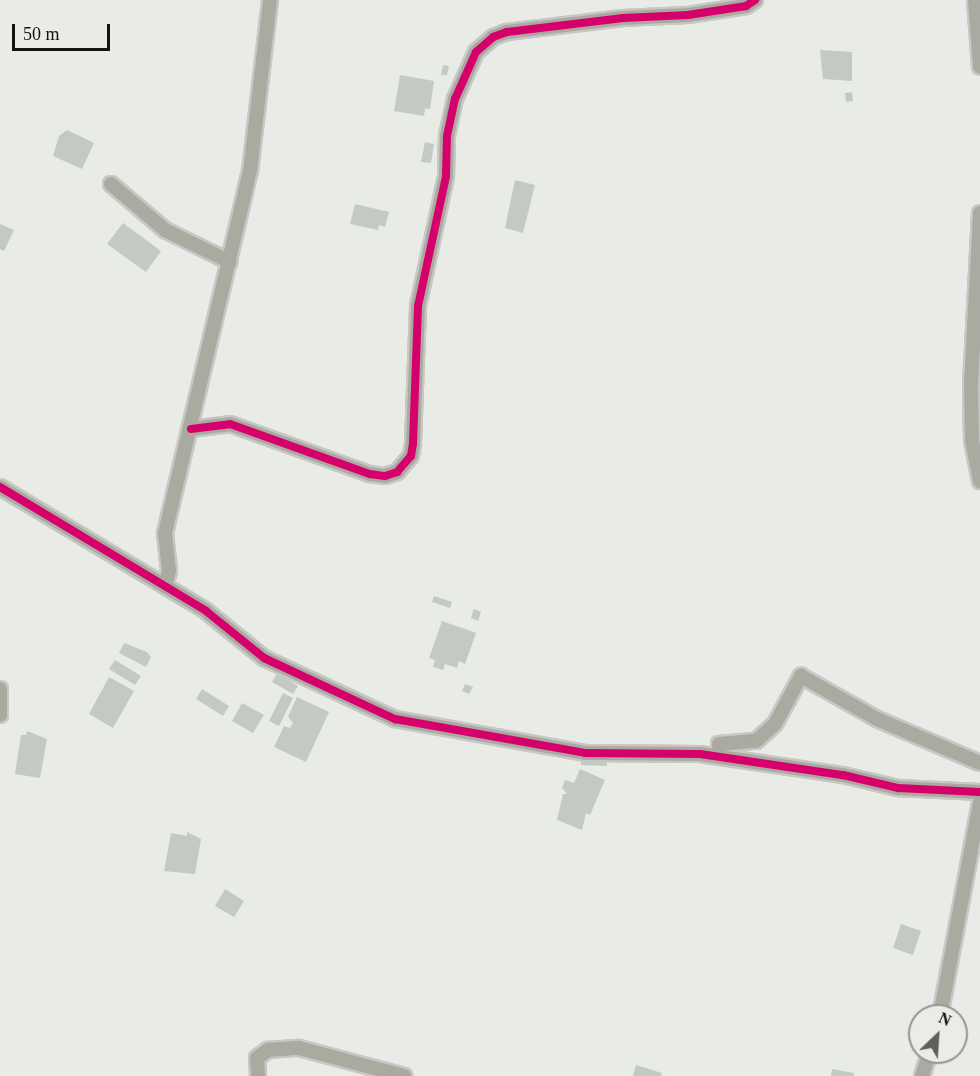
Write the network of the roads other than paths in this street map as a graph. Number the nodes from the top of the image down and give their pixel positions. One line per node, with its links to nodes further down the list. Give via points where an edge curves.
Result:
1 (270, 0): 7 (street, via 259,117)
2 (755, 0): 8 (street, via 746,6 688,15 601,20 507,32 493,37 476,52 455,99 447,136 446,176 418,306 413,443 411,456 397,472 385,476 370,474 230,424)
3 (975, 0): 4 (street)
4 (980, 67)
5 (111, 183): 7 (street, via 165,230)
6 (980, 213): 9 (street, via 971,382 972,441)
7 (230, 262): 8 (street)
8 (191, 429): 11 (street, via 165,533 169,571)
9 (980, 481)
10 (0, 487): 11 (street)
11 (165, 586): 14 (street, via 214,616 264,658 395,718 585,753)
12 (0, 689): 13 (street)
13 (0, 715)
14 (719, 756): 15 (street, via 719,744 756,741 775,724 801,676 877,719); 16 (street, via 843,775 898,788)
15 (980, 763)
16 (980, 792)
17 (980, 803): 18 (street)
18 (942, 1004)
19 (258, 1076): 20 (street, via 258,1058 268,1050 299,1048)
20 (404, 1076)

